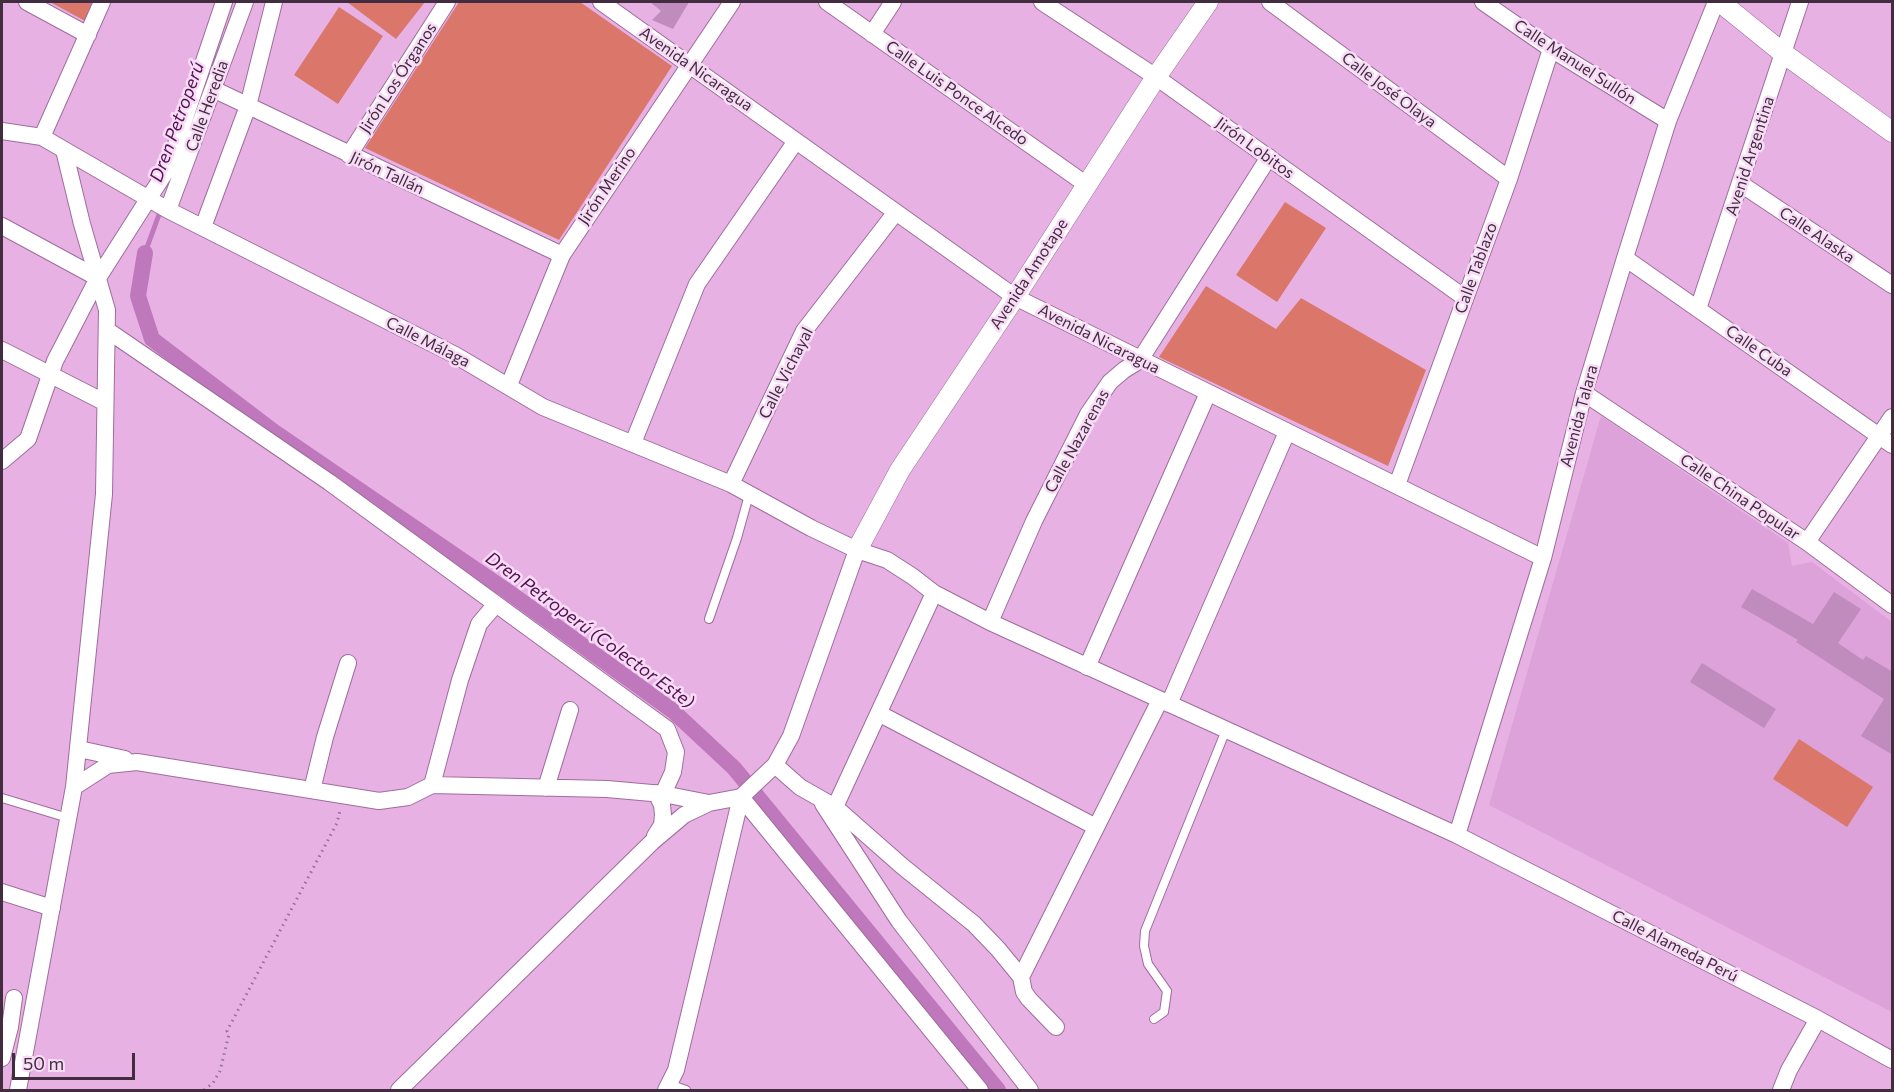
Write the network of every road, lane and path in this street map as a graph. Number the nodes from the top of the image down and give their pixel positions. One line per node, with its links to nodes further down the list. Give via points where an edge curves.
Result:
1 (27, 2): 18 (street)
2 (102, 2): 18 (street)
3 (224, 2): 36 (street, via 168,168)
4 (245, 2): 23 (street, Calle Heredia)
5 (274, 2): 24 (street)
6 (447, 2): 31 (street, Jirón Los Órganos)
7 (601, 2): 21 (street, Avenida Nicaragua)
8 (732, 2): 21 (street, Jirón Merino)
9 (827, 2): 17 (street, Calle Luis Ponce Alcedo)
10 (893, 2): 17 (street)
11 (1042, 2): 22 (street, Jirón Lobitos)
12 (1208, 2): 22 (street, Avenida Amotape)
13 (1270, 2): 33 (street, Calle José Olaya)
14 (1483, 2): 19 (street, Calle Manuel Sullón)
15 (1718, 2): 20 (street); 25 (street, Avenida Talara)
16 (1800, 2): 20 (street, Avenid Argentina)
17 (872, 34): 35 (street, Calle Luis Ponce Alcedo)
18 (88, 35): 28 (street)
19 (1551, 49): 25 (street, Calle Manuel Sullón); 33 (street, Calle Tablazo)
20 (1783, 53): 27 (street); 34 (street, Avenid Argentina)
21 (688, 64): 29 (street, Avenida Nicaragua); 41 (street, Jirón Merino)
22 (1156, 77): 32 (street, Jirón Lobitos); 35 (street, Avenida Amotape)
23 (213, 89): 24 (street, Jirón Tallán); 37 (street, Calle Heredia)
24 (248, 106): 31 (street, Jirón Tallán); 40 (street)
25 (1668, 121): 42 (street, Avenida Talara)
26 (2, 131): 28 (street, Calle Málaga)
27 (1893, 132)
28 (42, 137): 30 (street, Calle Málaga)
29 (796, 141): 38 (street, Avenida Nicaragua); 59 (street, via 697,284)
30 (64, 150): 36 (street, Calle Málaga); 43 (street)
31 (349, 155): 41 (street, Jirón Tallán)
32 (1269, 157): 46 (street, Jirón Lobitos); 50 (street, Calle Nazarenas)
33 (1509, 179): 46 (street, Calle Tablazo)
34 (1741, 184): 44 (street, Calle Alaska); 47 (street, Avenid Argentina)
35 (1087, 185): 45 (street, Avenida Amotape)
36 (149, 199): 37 (street, Calle Málaga); 43 (street)
37 (168, 210): 40 (street, Calle Málaga)
38 (896, 212): 45 (street, Avenida Nicaragua); 61 (street, Calle Vichayal, via 804,332)
39 (2, 226): 43 (street)
40 (203, 227): 52 (street, Calle Málaga)
41 (562, 255): 52 (street, Jirón Merino)
42 (1624, 258): 47 (street, Calle Cuba); 54 (street, Avenida Talara)
43 (98, 278): 48 (street, via 107,310); 51 (street)
44 (1893, 285)
45 (1015, 297): 50 (street, Avenida Nicaragua); 65 (street, Avenida Amotape, via 900,470)
46 (1465, 298): 62 (street, Calle Tablazo)
47 (1698, 309): 58 (street, Calle Cuba)
48 (107, 330): 55 (street); 68 (street)
49 (2, 350): 51 (street)
50 (1140, 360): 53 (street, Avenida Nicaragua); 71 (street, Calle Nazarenas, via 1110,382 1089,414 1034,521)
51 (51, 376): 55 (street); 60 (street, via 28,439)
52 (509, 385): 59 (street, Calle Málaga, via 543,407)
53 (1208, 393): 57 (street, Avenida Nicaragua); 73 (street)
54 (1584, 393): 64 (street, Calle China Popular); 66 (street, Avenida Talara)
55 (104, 402): 78 (street, via 104,494)
56 (1893, 417): 58 (street)
57 (1287, 432): 62 (street, Avenida Nicaragua); 74 (street)
58 (1886, 440): 64 (street)
59 (633, 443): 61 (street, Calle Málaga)
60 (2, 461)
61 (731, 484): 63 (street, Calle Málaga)
62 (1397, 485): 66 (street, Avenida Nicaragua)
63 (749, 495): 65 (street, Calle Málaga); 70 (lane)
64 (1807, 542): 69 (street, Calle China Popular)
65 (857, 550): 67 (street, Calle Málaga, via 887,560); 80 (street, via 791,736)
66 (1543, 558): 94 (street, Avenida Talara)
67 (934, 593): 71 (street, Calle Málaga); 76 (street)
68 (496, 604): 81 (street, via 479,624); 85 (street, via 667,729 676,752 673,772)
69 (1893, 605)
70 (709, 619)
71 (990, 622): 73 (street, Calle Málaga)
72 (348, 663): 84 (street)
73 (1087, 667): 74 (street, Calle Málaga)
74 (1164, 702): 77 (street, Calle Alameda Perú); 93 (street)
75 (570, 710): 83 (street)
76 (880, 714): 91 (street); 93 (street)
77 (1226, 730): 94 (street, Calle Alameda Perú); 101 (lane, via 1145,931 1148,964 1167,991 1164,1012)
78 (79, 749): 79 (street); 82 (street)
79 (137, 762): 82 (street, via 108,765); 84 (street)
80 (775, 765): 87 (street); 89 (street)
81 (432, 784): 83 (street); 86 (street, via 408,797 379,801)
82 (74, 787): 92 (street)
83 (546, 788): 85 (street)
84 (312, 790): 86 (street)
85 (659, 794): 90 (street); 95 (street, via 662,825)
86 (345, 795): 108 (path, via 337,823 227,1031 220,1071)
87 (741, 797): 90 (street); 106 (street, via 676,1070); 111 (street)
88 (2, 798): 92 (lane)
89 (820, 798): 91 (street); 112 (street, via 898,921)
90 (710, 803): 95 (street, via 684,815)
91 (835, 807): 98 (street, via 974,924)
92 (68, 818): 97 (street)
93 (1096, 827): 98 (street)
94 (1457, 835): 102 (street, Calle Alameda Perú)
95 (652, 842): 109 (street)
96 (2, 892): 97 (street)
97 (52, 908): 100 (street)
98 (1021, 977): 103 (street, via 1024,992)
99 (8, 996): 100 (street); 104 (street, via 10,1027)
100 (34, 1005): 107 (street)
101 (1155, 1019)
102 (1818, 1019): 105 (street, Calle Alameda Perú); 113 (street)
103 (1056, 1027)
104 (2, 1058)
105 (1893, 1060)
106 (668, 1087): 110 (lane)
107 (18, 1090)
108 (204, 1090)
109 (399, 1090)
110 (686, 1090)
111 (980, 1090)
112 (1030, 1090)
113 (1781, 1090)

